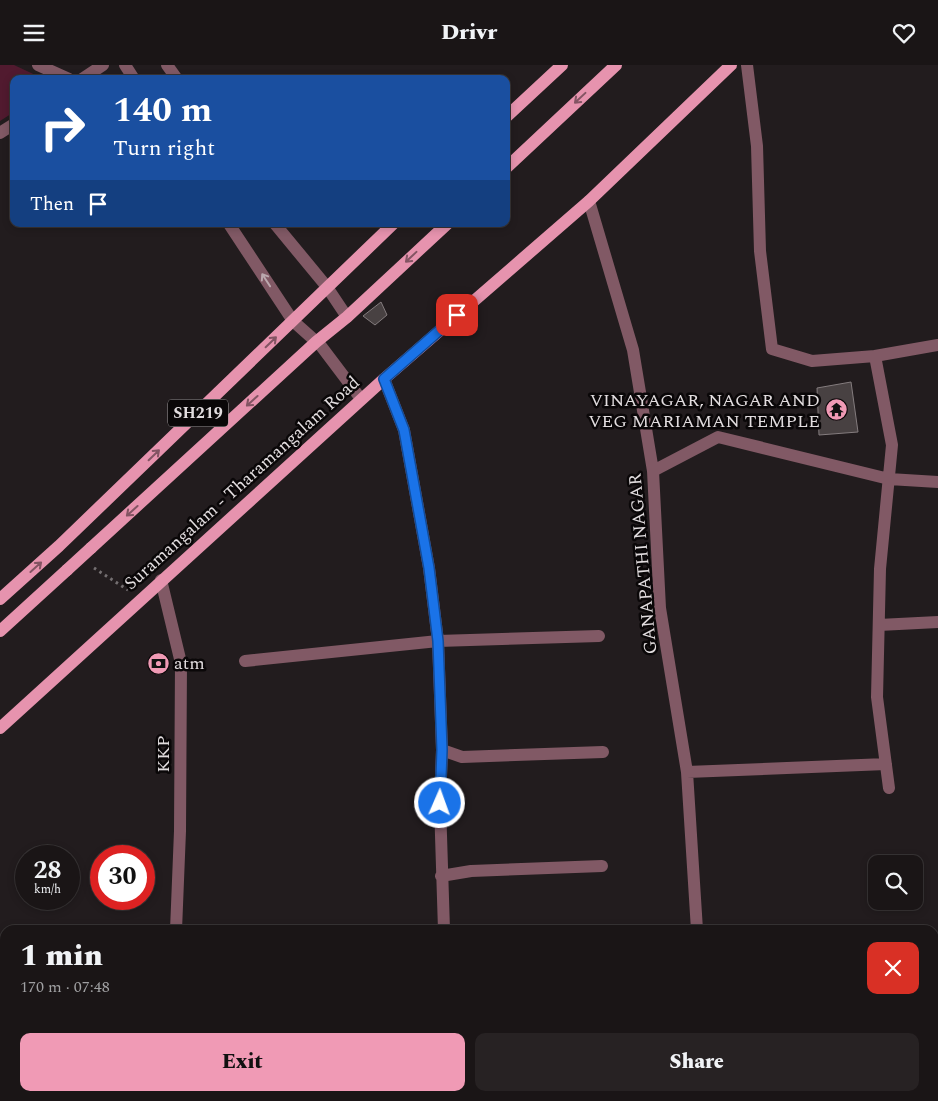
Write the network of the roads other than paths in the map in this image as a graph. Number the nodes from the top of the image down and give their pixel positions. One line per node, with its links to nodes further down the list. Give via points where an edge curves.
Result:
1 (38, 65): 7 (street)
2 (103, 65): 8 (street)
3 (562, 65): 9 (main road)
4 (616, 65): 10 (main road, one-way to 10)
5 (731, 65): 11 (main road, Suramangalam - Tharamangalam Road)
6 (747, 65): 21 (street, via 757,146 760,251 772,349 812,361)
7 (60, 75)
8 (88, 75)
9 (510, 113)
10 (510, 164)
11 (589, 201): 22 (main road, Suramangalam - Tharamangalam Road); 24 (street, GANAPATHI NAGAR, via 633,350)
12 (231, 227): 18 (street, one-way to 12)
13 (277, 227): 16 (street)
14 (390, 227): 16 (main road, SH219)
15 (444, 227): 17 (main road, one-way to 17)
16 (327, 287): 17 (street); 18 (main road, SH219)
17 (347, 317): 19 (main road)
18 (293, 321): 19 (street); 28 (main road, SH219, one-way to 18)
19 (316, 343): 23 (street); 31 (main road, one-way to 31, bridge)
20 (938, 345): 21 (street)
21 (876, 356): 25 (street, via 892,445)
22 (384, 379): 23 (main road, Suramangalam - Tharamangalam Road); 33 (street, via 404,430 429,568)
23 (361, 399): 27 (main road, Suramangalam - Tharamangalam Road)
24 (653, 471): 25 (street, via 718,437); 39 (street, GANAPATHI NAGAR, via 660,608)
25 (889, 479): 26 (street); 30 (street, via 880,569)
26 (938, 482)
27 (161, 580): 35 (main road, Suramangalam - Tharamangalam Road); 43 (street, KKP, via 181,663)
28 (0, 599)
29 (938, 622): 30 (street)
30 (879, 625): 38 (street, via 877,697)
31 (0, 631)
32 (600, 636): 33 (street)
33 (438, 641): 34 (street); 36 (street)
34 (245, 661)
35 (0, 728)
36 (442, 750): 37 (street, via 462,757); 42 (street)
37 (603, 752)
38 (886, 764): 39 (street); 40 (street)
39 (687, 772): 45 (street, GANAPATHI NAGAR)
40 (890, 788)
41 (602, 866): 42 (street, via 471,871)
42 (441, 876): 44 (street)
43 (176, 925)
44 (444, 925)
45 (697, 925)

